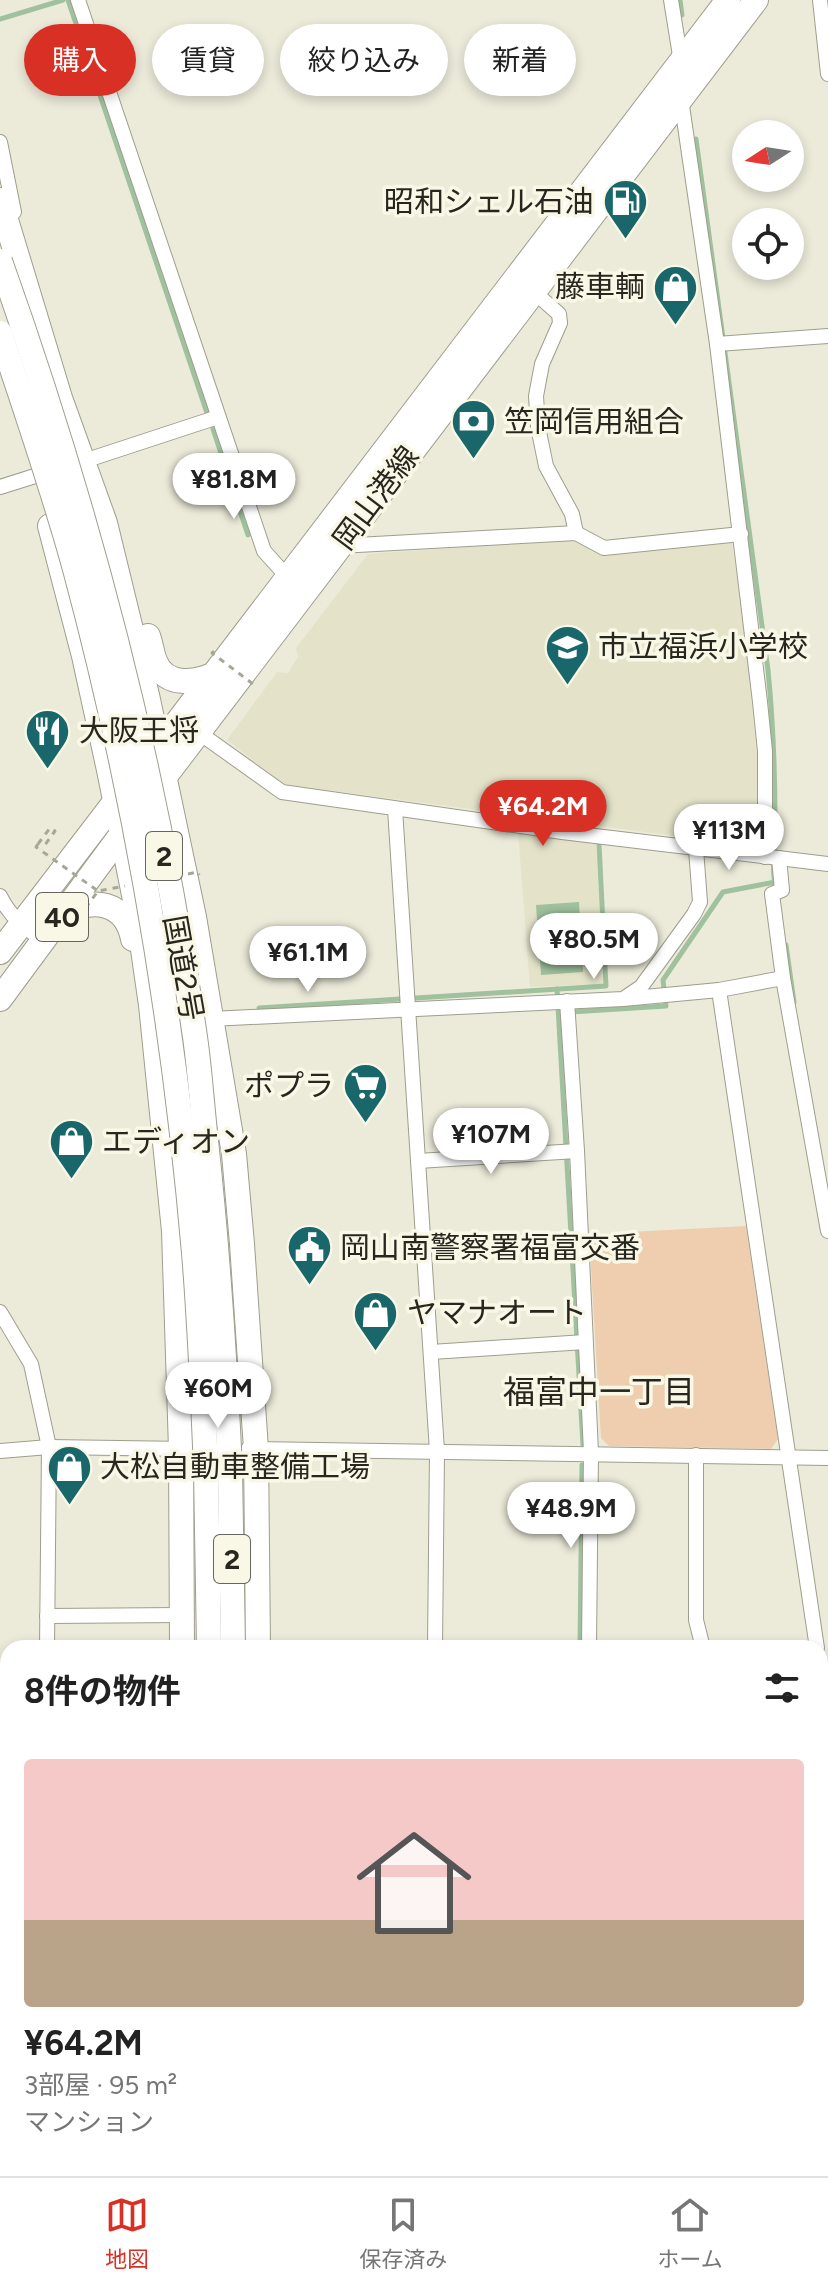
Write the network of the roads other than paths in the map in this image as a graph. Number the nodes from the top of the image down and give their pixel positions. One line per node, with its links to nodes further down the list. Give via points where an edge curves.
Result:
1 (78, 0): 19 (street)
2 (671, 0): 6 (street)
3 (728, 0): 6 (main road, 岡山港線 / 40)
4 (756, 0): 8 (main road, 岡山港線 / 40)
5 (820, 0): 7 (street)
6 (681, 61): 8 (street); 27 (main road, 岡山港線 / 40, via 538,247)
7 (828, 74)
8 (681, 98): 12 (main road, 岡山港線 / 40); 16 (street)
9 (0, 142): 13 (street)
10 (0, 200): 13 (main road)
11 (0, 261): 68 (main road, 国道2号 / 2, bridge, via 104,592 168,875 195,1038 218,1252)
12 (533, 291): 24 (street, via 559,314 536,396 538,427 546,466 572,514); 26 (main road, 岡山港線 / 40)
13 (29, 294): 18 (main road)
14 (0, 333): 68 (main road, 国道2号 / 2, bridge, via 76,571 145,883 171,1038 201,1365)
15 (828, 336): 16 (street)
16 (722, 343): 25 (street)
17 (0, 367): 21 (main road)
18 (60, 398): 20 (main road); 31 (main road, via 67,465)
19 (218, 417): 20 (street); 27 (street, via 264,551)
20 (84, 461): 23 (main road)
21 (35, 476): 22 (street); 33 (main road, via 84,656)
22 (0, 487)
23 (105, 523): 28 (main road, via 131,566 161,671 187,681 204,679); 30 (main road)
24 (576, 533): 25 (street, via 604,548); 26 (street)
25 (741, 534): 38 (street)
26 (339, 546): 27 (main road, 岡山港線 / 40)
27 (296, 585): 28 (main road, 岡山港線 / 40); 29 (main road, 岡山港線 / 40)
28 (215, 662): 30 (main road, 岡山港線 / 40)
29 (198, 732): 32 (main road, 岡山港線 / 40); 35 (street, via 282,792)
30 (158, 748): 31 (main road, 岡山港線 / 40); 32 (main road, 2)
31 (137, 774): 33 (main road, 岡山港線 / 40); 34 (main road)
32 (165, 777): 34 (main road, 岡山港線 / 40); 50 (main road, 2)
33 (115, 802): 36 (main road); 41 (main road, 岡山港線 / 40)
34 (141, 809): 36 (main road, 岡山港線 / 40)
35 (395, 809): 37 (street); 48 (street)
36 (122, 834): 42 (main road, 岡山港線 / 40); 51 (main road)
37 (696, 849): 38 (street); 47 (street, via 700,902 641,987)
38 (773, 858): 39 (street); 44 (street, via 782,890 772,894)
39 (828, 864)
40 (0, 896): 41 (street)
41 (19, 924): 42 (street); 43 (main road, 岡山港線 / 40)
42 (57, 931): 46 (main road, 岡山港線 / 40); 51 (main road, via 75,907 97,904 120,912 129,923 146,1031)
43 (0, 952)
44 (783, 978): 45 (street); 54 (street)
45 (719, 990): 47 (street); 66 (street)
46 (0, 999)
47 (623, 999): 49 (street)
48 (406, 1001): 49 (street); 50 (street); 53 (street)
49 (563, 1005): 52 (street)
50 (211, 1019): 61 (main road, 2, via 234,1154)
51 (157, 1058): 60 (main road, via 174,1231)
52 (569, 1151): 53 (street); 57 (street)
53 (418, 1161): 58 (street)
54 (824, 1178): 55 (street)
55 (828, 1231)
56 (0, 1312): 59 (street, via 31,1364)
57 (579, 1342): 58 (street); 64 (street)
58 (431, 1352): 63 (street)
59 (49, 1447): 60 (street); 62 (street); 70 (street)
60 (181, 1449): 61 (street); 69 (main road)
61 (256, 1449): 63 (street); 75 (main road, 2)
62 (0, 1451)
63 (437, 1451): 64 (street); 76 (street)
64 (591, 1452): 65 (street); 77 (street)
65 (696, 1455): 66 (street); 78 (street, via 696,1620)
66 (789, 1456): 67 (street); 79 (street)
67 (828, 1458)
68 (218, 1470): 73 (main road, 国道2号 / 2); 74 (main road, 国道2号 / 2)
69 (182, 1615): 70 (street); 72 (main road)
70 (47, 1616): 71 (street)
71 (47, 1640)
72 (182, 1640)
73 (209, 1640)
74 (232, 1640)
75 (258, 1640)
76 (435, 1640)
77 (589, 1640)
78 (701, 1640)
79 (816, 1640)

